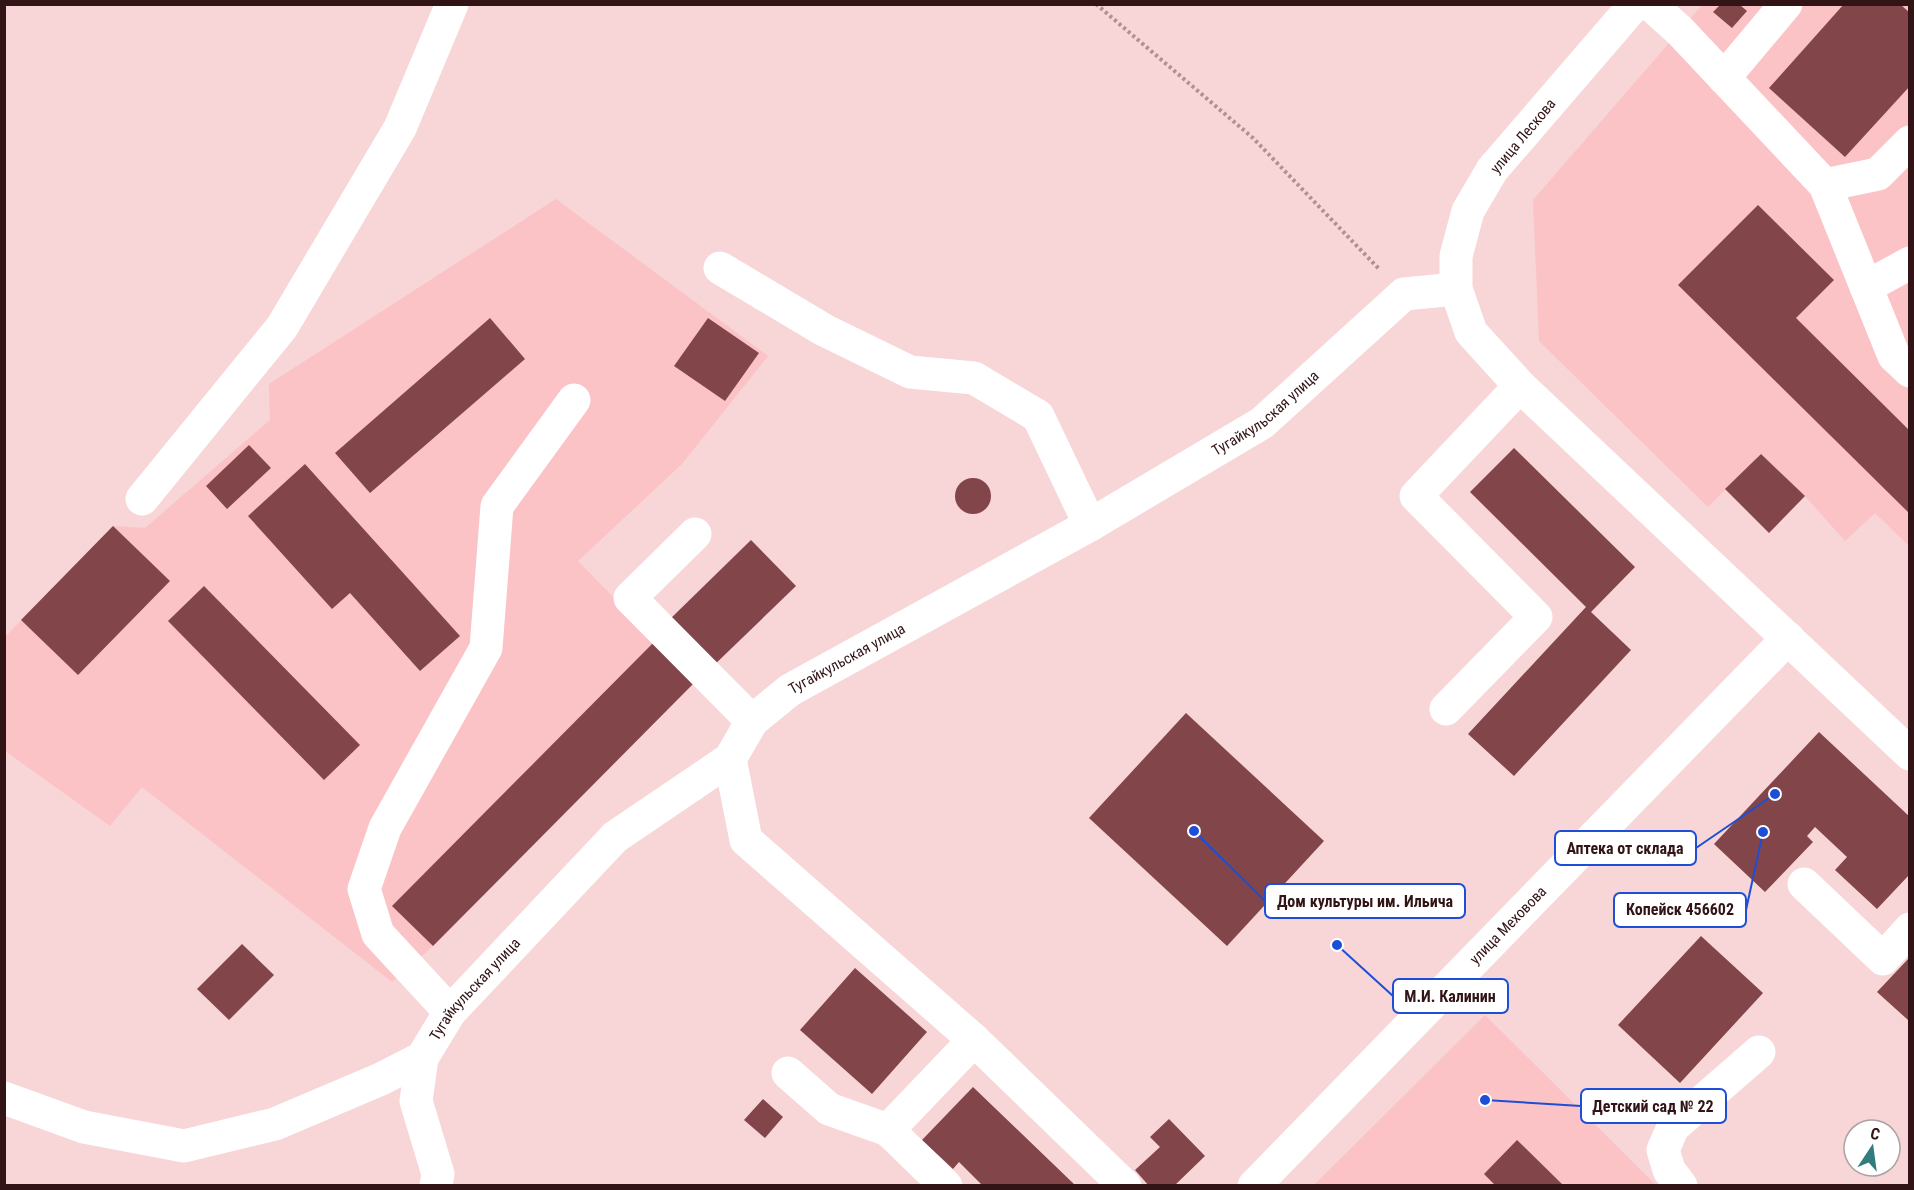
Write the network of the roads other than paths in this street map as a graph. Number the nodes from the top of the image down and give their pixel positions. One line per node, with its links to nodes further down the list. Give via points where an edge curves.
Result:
1 (452, 4): 15 (street, via 400,128 282,327)
2 (1635, 4): 11 (street, улица Лескова, via 1492,171 1468,211 1456,256)
3 (1650, 4): 5 (street)
4 (1786, 4): 5 (street)
5 (1724, 78): 7 (street)
6 (1910, 142): 7 (street, via 1878,174)
7 (1825, 185): 10 (street)
8 (1910, 262): 10 (street)
9 (720, 268): 16 (street, via 824,330 910,372 974,378 1038,416)
10 (1866, 287): 12 (street, via 1894,356)
11 (1456, 289): 13 (street, улица Лескова, via 1471,332); 16 (street, Тугайкульская улица, via 1404,294 1262,423)
12 (1910, 371)
13 (1520, 386): 18 (street, улица Лескова); 19 (street, via 1416,496 1536,617)
14 (574, 400): 25 (street, via 497,506 486,648 385,828 364,889 378,934)
15 (142, 499)
16 (1090, 525): 20 (street, Тугайкульская улица, via 790,690)
17 (695, 534): 20 (street, via 630,598)
18 (1788, 638): 21 (street, улица Лескова); 35 (street, улица Меховова)
19 (1446, 709)
20 (752, 721): 22 (street, Тугайкульская улица)
21 (1910, 754)
22 (730, 759): 25 (street, Тугайкульская улица, via 615,837); 26 (street, via 746,840)
23 (1804, 884): 24 (street, via 1882,958)
24 (1910, 929)
25 (450, 1012): 28 (street, Тугайкульская улица)
26 (974, 1040): 31 (street); 34 (street)
27 (1759, 1052): 36 (street, via 1673,1126 1664,1150 1669,1170)
28 (422, 1058): 30 (street, via 275,1124 184,1146 84,1127); 32 (street, Тугайкульская улица, via 416,1101 438,1174)
29 (788, 1073): 31 (street, via 829,1109)
30 (4, 1098)
31 (888, 1130): 33 (street)
32 (436, 1185)
33 (946, 1185)
34 (1125, 1185)
35 (1254, 1185)
36 (1681, 1185)

